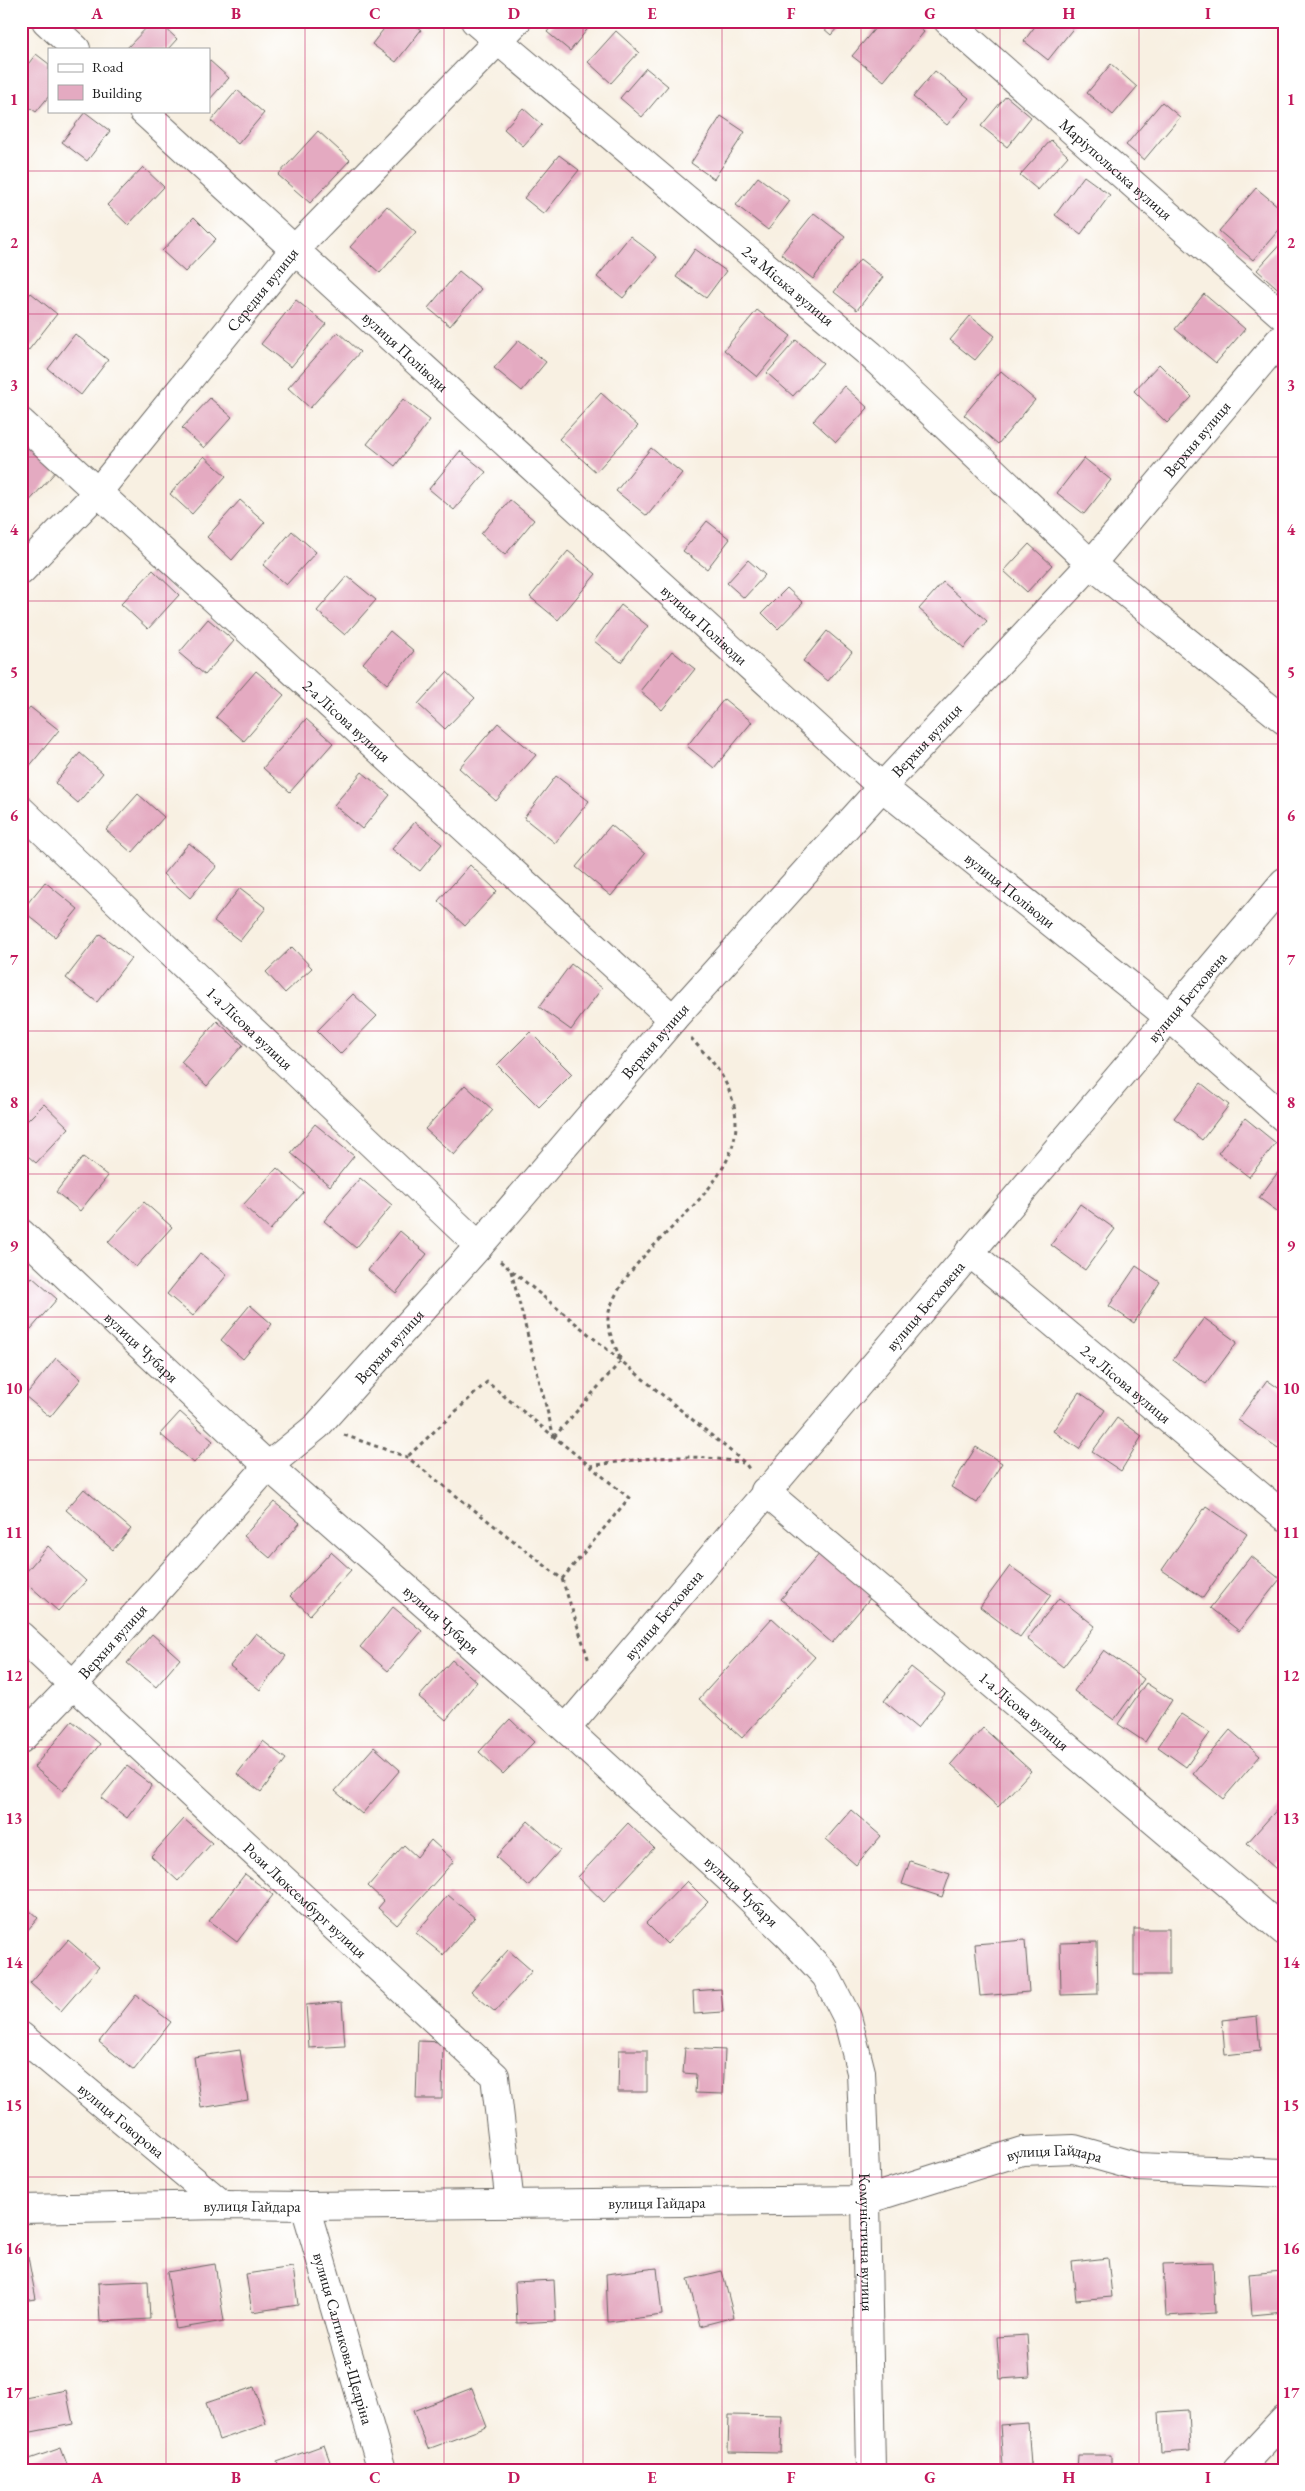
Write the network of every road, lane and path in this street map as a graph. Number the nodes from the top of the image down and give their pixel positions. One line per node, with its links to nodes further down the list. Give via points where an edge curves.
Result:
1 (46, 21): 5 (street)
2 (475, 21): 4 (street, 2-а Міська вулиця)
3 (948, 21): 8 (street, Маріупольська вулиця)
4 (508, 31): 7 (street, Середня вулиця); 12 (street, 2-а Міська вулиця, via 871,355)
5 (75, 48)
6 (144, 112): 7 (street, вулиця Поліводи)
7 (293, 251): 11 (street, Середня вулиця); 15 (street, вулиця Поліводи)
8 (1284, 317)
9 (1284, 341): 12 (street, Верхня вулиця, via 1279,341)
10 (21, 422): 11 (street, 2-а Лісова вулиця)
11 (97, 493): 13 (street, Середня вулиця); 19 (street, 2-а Лісова вулиця)
12 (1091, 564): 14 (street, 2-а Міська вулиця); 15 (street, Верхня вулиця)
13 (21, 571)
14 (1284, 720)
15 (882, 787): 18 (street, вулиця Поліводи); 19 (street, Верхня вулиця)
16 (21, 810): 22 (street, 1-а Лісова вулиця)
17 (1284, 882): 18 (street, вулиця Бетховена)
18 (1169, 1017): 20 (street, вулиця Поліводи); 23 (street, вулиця Бетховена)
19 (673, 1019): 22 (street, Верхня вулиця); 25 (path, via 721,1074 734,1102 736,1124 731,1156 716,1182 645,1253 618,1288 608,1321)
20 (1284, 1118)
21 (21, 1233): 30 (street, вулиця Чубаря)
22 (479, 1246): 24 (path); 26 (street, Верхня вулиця)
23 (969, 1252): 32 (street, вулиця Бетховена); 33 (street, 2-а Лісова вулиця)
24 (511, 1270): 25 (path); 27 (path)
25 (621, 1361): 27 (path); 29 (path)
26 (317, 1426): 28 (path); 30 (street, Верхня вулиця)
27 (554, 1437): 28 (path, via 486,1382); 31 (path)
28 (408, 1457): 34 (path)
29 (745, 1463): 31 (path, via 709,1456 650,1457); 32 (path)
30 (268, 1466): 36 (street, Верхня вулиця); 38 (street, вулиця Чубаря)
31 (590, 1466): 34 (path, via 630,1498)
32 (765, 1491): 37 (street, вулиця Бетховена); 40 (street, 1-а Лісова вулиця)
33 (1284, 1516)
34 (562, 1579): 37 (path)
35 (21, 1636): 36 (street, Рози Люксембург вулиця)
36 (73, 1685): 39 (street, Верхня вулиця); 45 (street, Рози Люксембург вулиця, via 495,2076)
37 (599, 1688): 38 (street, вулиця Бетховена)
38 (566, 1729): 41 (street, вулиця Чубаря, via 790,1937 826,1976)
39 (21, 1739)
40 (1284, 1932)
41 (847, 2017): 44 (street, Комуністична вулиця, via 861,2072)
42 (21, 2036): 46 (street, вулиця Говорова)
43 (1284, 2173): 44 (street, вулиця Гайдара, via 1138,2167 1074,2149 1022,2151)
44 (866, 2200): 45 (street, вулиця Гайдара); 51 (street, Комуністична вулиця)
45 (510, 2204): 47 (street, вулиця Гайдара)
46 (223, 2205): 47 (street, вулиця Гайдара); 48 (street, вулиця Гайдара)
47 (305, 2206): 50 (street, вулиця Салтикова-Щедріна)
48 (21, 2209)
49 (1284, 2420): 52 (street)
50 (382, 2470)
51 (871, 2470)
52 (1237, 2470)

